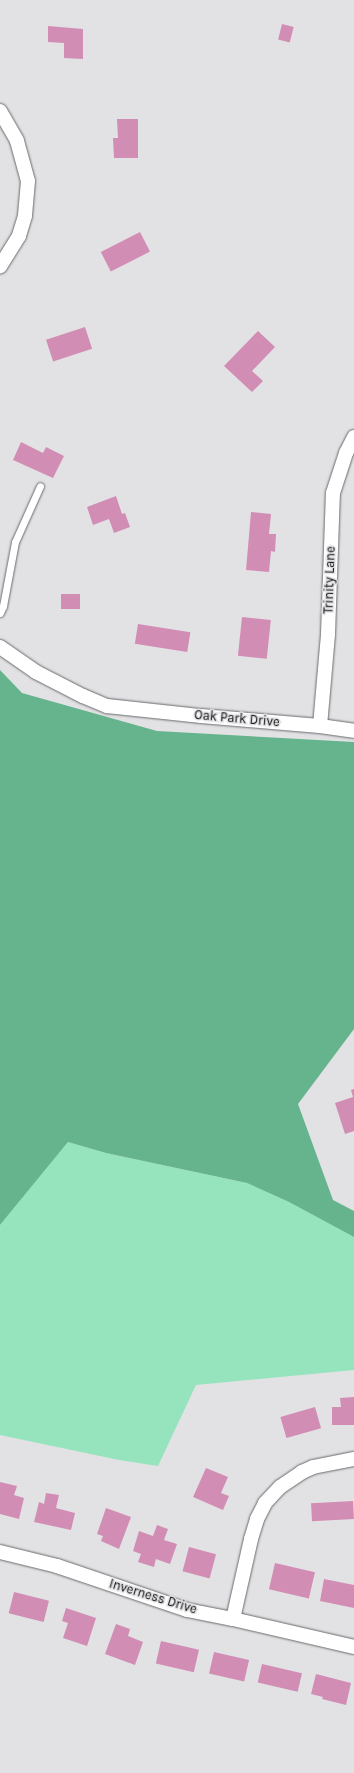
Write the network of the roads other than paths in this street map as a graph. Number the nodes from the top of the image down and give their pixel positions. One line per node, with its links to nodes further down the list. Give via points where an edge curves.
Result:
1 (0, 111): 2 (street, via 17,141 28,181 25,216 19,236)
2 (0, 267)
3 (354, 437): 7 (street, Trinity Lane, via 333,493 328,634)
4 (40, 486): 5 (lane, via 15,542)
5 (0, 613)
6 (0, 647): 7 (street, Oak Park Drive, via 36,672 107,706)
7 (320, 726): 8 (street, Oak Park Drive)
8 (354, 731)
9 (354, 1459): 11 (street, via 302,1472 280,1487 265,1503 251,1539)
10 (0, 1552): 11 (street, Inverness Drive, via 57,1566 169,1605)
11 (233, 1619): 12 (street, Inverness Drive)
12 (354, 1646)

